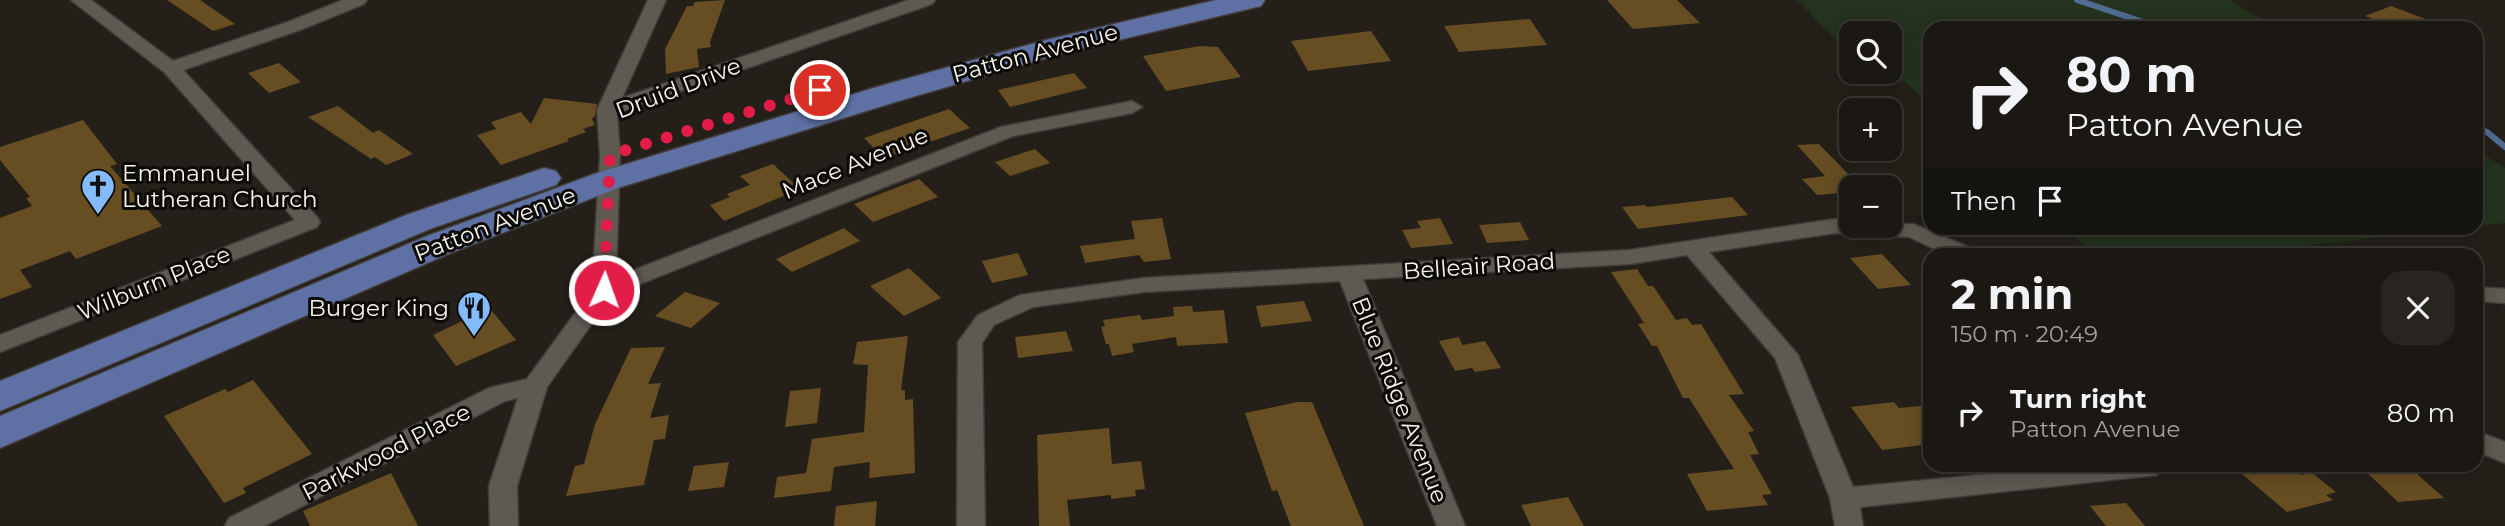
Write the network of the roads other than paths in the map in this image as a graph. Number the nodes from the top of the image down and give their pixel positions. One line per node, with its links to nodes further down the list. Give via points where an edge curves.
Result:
1 (80, 0): 7 (street)
2 (358, 0): 7 (street)
3 (657, 0): 9 (street)
4 (1156, 0): 10 (main road, Patton Avenue, via 873,73)
5 (1251, 0): 10 (main road, Patton Avenue, via 1052,47)
6 (920, 1): 9 (street, Druid Drive)
7 (171, 68): 17 (street, Wilburn Place, via 309,222)
8 (1132, 107): 14 (street, Mace Avenue, via 1008,131)
9 (607, 110): 10 (street, Druid Drive)
10 (610, 168): 14 (street, Druid Drive); 19 (main road, Patton Avenue, via 418,222); 20 (main road, Patton Avenue)
11 (1693, 248): 12 (street, Belleair Road, via 1835,226 1913,231); 13 (street, Belleair Road, via 1630,257); 24 (street, via 1786,355)
12 (1952, 248)
13 (1349, 274): 27 (street, Belleair Road, via 1119,288 1028,300 986,320 970,342); 28 (street, Blue Ridge Avenue)
14 (604, 290): 18 (street)
15 (2483, 294): 16 (street)
16 (2505, 296)
17 (0, 344)
18 (535, 386): 25 (street, Parkwood Place, via 498,394); 26 (street, via 503,486)
19 (0, 397)
20 (0, 433)
21 (2483, 443): 22 (street)
22 (2505, 453)
23 (2097, 472): 24 (street)
24 (1844, 498): 29 (street)
25 (239, 526)
26 (504, 526)
27 (971, 526)
28 (1451, 526)
29 (1849, 526)

